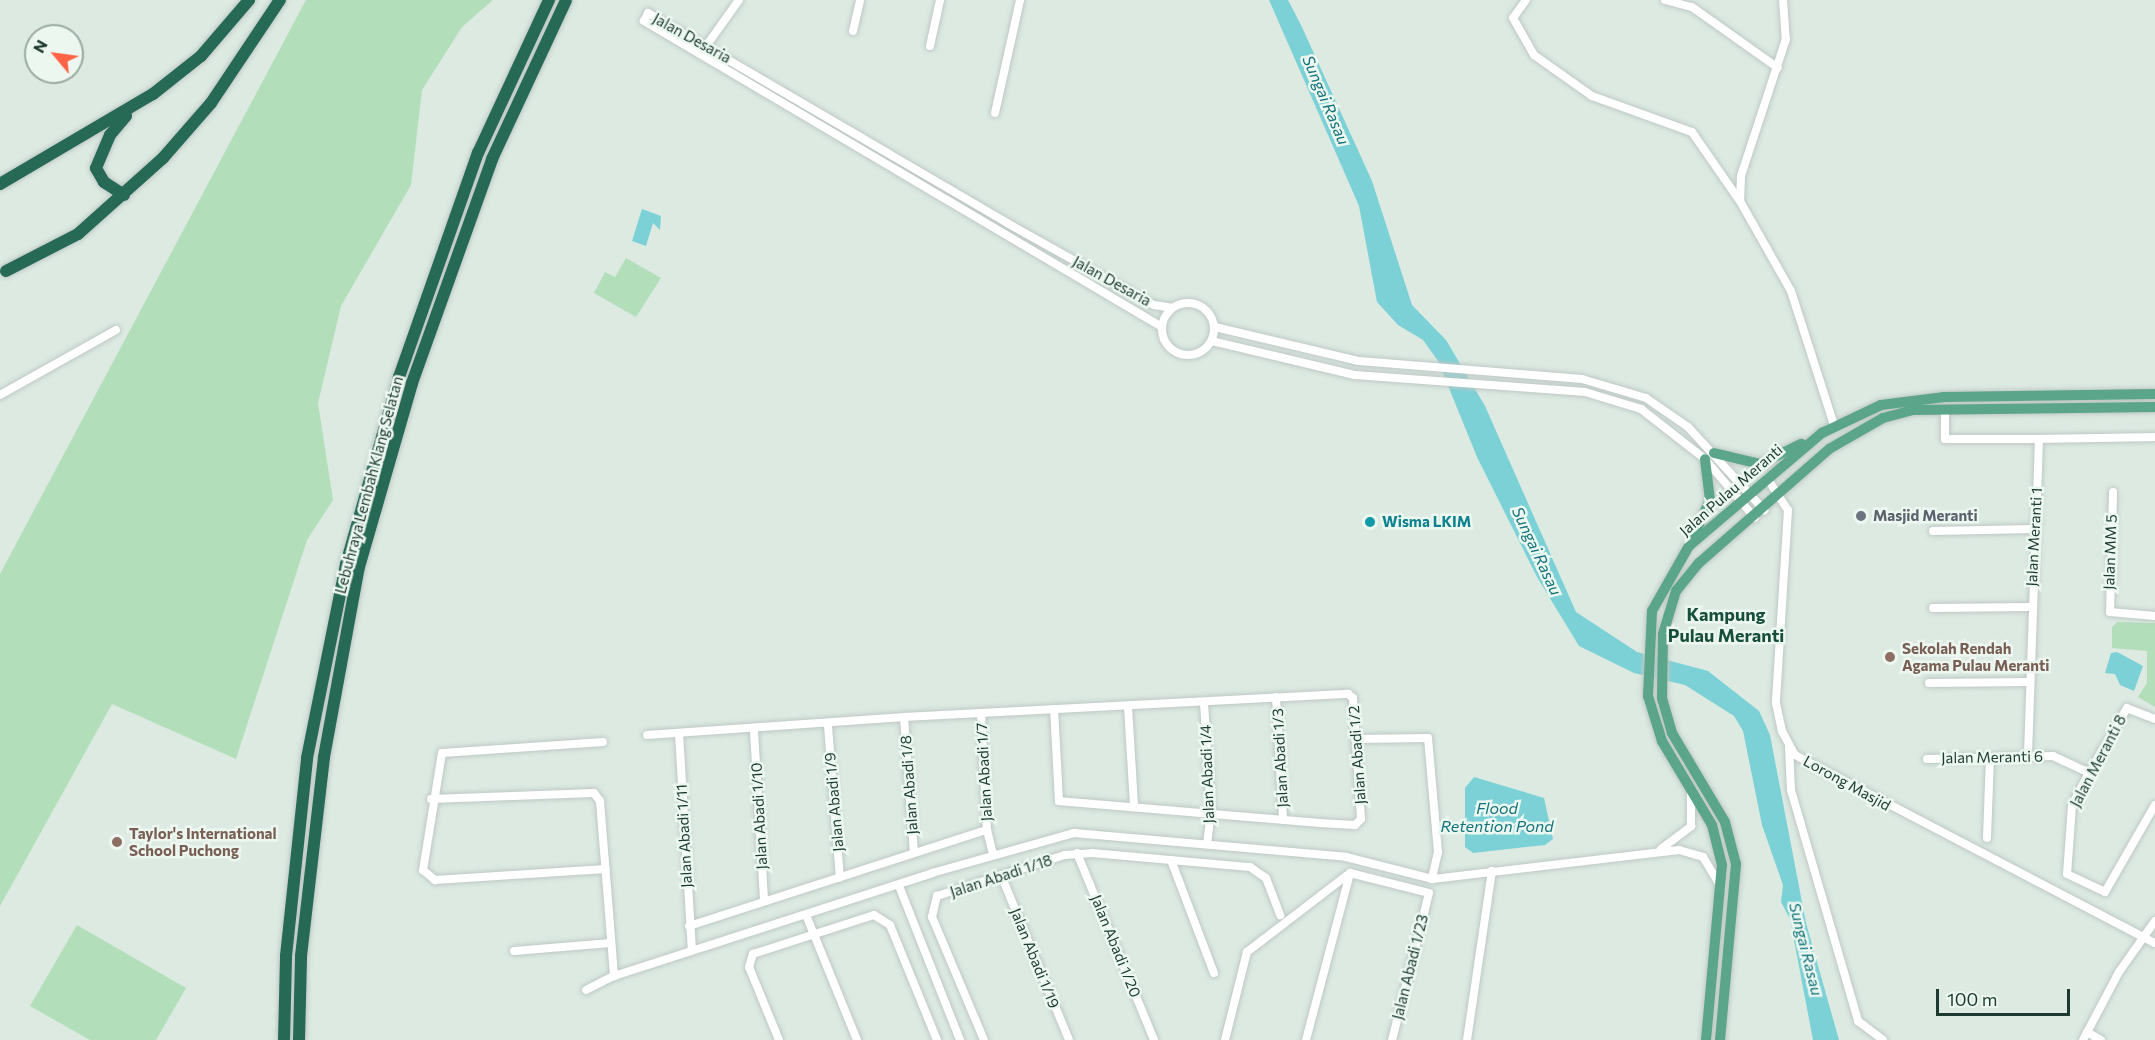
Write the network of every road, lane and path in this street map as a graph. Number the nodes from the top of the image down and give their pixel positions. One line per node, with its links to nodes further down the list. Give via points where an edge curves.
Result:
1 (249, 0): 17 (highway, via 201,56)
2 (280, 0): 20 (highway, via 211,104)
3 (549, 0): 107 (highway, Lebuhraya Lembah Klang Selatan, via 478,153 399,377 346,564 307,758 286,956)
4 (566, 0): 108 (highway, Lebuhraya Lembah Klang Selatan, via 492,159 412,383 359,567 324,757 301,956)
5 (739, 0): 13 (street)
6 (860, 0): 12 (street)
7 (940, 0): 14 (street)
8 (1020, 0): 18 (street)
9 (1526, 0): 21 (street, via 1512,18 1534,55 1592,96 1692,132)
10 (1665, 0): 16 (street, via 1692,7)
11 (1783, 0): 16 (street, via 1788,25)
12 (853, 31)
13 (707, 45): 15 (street); 15 (street, Jalan Desaria, via 648,13 644,21); 23 (street, Jalan Desaria, via 1007,224 1154,305)
14 (930, 46)
15 (701, 54): 24 (street, Jalan Desaria)
16 (1778, 68): 21 (street, via 1742,176)
17 (134, 106): 19 (highway); 20 (highway, via 110,135 96,168 104,182)
18 (994, 112)
19 (0, 184)
20 (124, 195): 22 (highway, via 78,234)
21 (1740, 201): 32 (street, via 1791,291)
22 (6, 271)
23 (1172, 308): 24 (street, Jalan Desaria); 25 (street, Jalan Desaria, via 1185,303 1201,306)
24 (1162, 327): 27 (street, Jalan Desaria, via 1164,342 1183,356 1203,351)
25 (1215, 327): 27 (street); 36 (street, via 1359,362 1582,379 1646,398)
26 (116, 330): 29 (street)
27 (1212, 341): 36 (street, via 1355,375 1585,392 1641,409)
28 (2155, 394): 32 (main road, Jalan Pulau Meranti, via 1911,399)
29 (0, 395)
30 (2155, 407): 31 (main road)
31 (1945, 409): 35 (street, via 1945,439); 40 (main road, via 1913,410 1858,429)
32 (1834, 425): 33 (main road, Jalan Pulau Meranti)
33 (1822, 433): 36 (main road, via 1760,464); 37 (main road, Jalan Pulau Meranti)
34 (2155, 437): 35 (street)
35 (2039, 440): 44 (street, Jalan Meranti 1)
36 (1710, 456): 39 (street); 41 (street); 46 (main road, via 1710,500)
37 (1767, 478): 39 (main road, Jalan Pulau Meranti); 40 (street, Lorong Masjid)
38 (2113, 492): 49 (street, Jalan MM 5, via 2110,612)
39 (1750, 493): 41 (main road, Jalan Pulau Meranti); 42 (street)
40 (1781, 495): 42 (main road); 65 (street, Lorong Masjid, via 1788,525 1776,703)
41 (1740, 501): 43 (street); 46 (main road, Jalan Pulau Meranti)
42 (1764, 510): 43 (main road)
43 (1755, 518): 121 (main road, via 1700,563 1676,591 1663,634 1662,698 1672,733 1725,822 1736,864)
44 (2034, 530): 45 (street); 47 (street, Jalan Meranti 1)
45 (1933, 531)
46 (1689, 546): 70 (main road, Jalan Pulau Meranti, via 1664,584 1650,633 1648,696 1657,730)
47 (2031, 607): 48 (street); 50 (street, Jalan Meranti 1)
48 (1933, 608)
49 (2155, 616)
50 (2028, 682): 51 (street); 67 (street, Jalan Meranti 1)
51 (1929, 683)
52 (1276, 697): 53 (street); 63 (street, Jalan Abadi 1/2, via 1348,694); 75 (street, Jalan Abadi 1/3)
53 (1204, 703): 54 (street); 74 (street, Jalan Abadi 1/4)
54 (1128, 707): 55 (street); 72 (street)
55 (1054, 709): 56 (street); 72 (street, via 1059,801)
56 (981, 713): 57 (street); 76 (street, Jalan Abadi 1/7)
57 (904, 717): 59 (street); 80 (street, Jalan Abadi 1/8)
58 (2155, 719): 69 (street, Jalan Meranti 8, via 2127,708)
59 (828, 726): 60 (street); 88 (street, Jalan Abadi 1/9)
60 (754, 731): 61 (street); 92 (street, Jalan Abadi 1/10)
61 (679, 733): 62 (street); 96 (street, Jalan Abadi 1/11)
62 (647, 735)
63 (1355, 739): 75 (street, Jalan Abadi 1/2, via 1361,819 1355,825); 89 (street, via 1423,734 1430,742 1438,861)
64 (603, 742): 71 (street, via 442,753)
65 (1789, 747): 98 (street, Lorong Masjid, via 1849,785); 122 (street, via 1791,790 1858,1021)
66 (1989, 758): 67 (street, Jalan Meranti 6); 68 (street, Jalan Meranti 6); 77 (street)
67 (2028, 758): 69 (street, Jalan Meranti 6, via 2053,756)
68 (1927, 759)
69 (2089, 773): 73 (street, Jalan Meranti 8, via 2072,805 2066,870 2073,878 2105,892)
70 (1689, 786): 79 (street, via 1691,826); 91 (main road, Jalan Pulau Meranti, via 1712,825)
71 (431, 799): 84 (street, via 590,791 600,801); 84 (street, via 423,870 431,879)
72 (1134, 805): 74 (street)
73 (2155, 805)
74 (1211, 812): 75 (street); 78 (street, Jalan Abadi 1/4)
75 (1283, 820)
76 (987, 830): 80 (street); 82 (street, Jalan Abadi 1/7)
77 (1987, 838)
78 (1207, 844): 82 (street, via 1074,833); 89 (street, via 1346,857)
79 (1661, 849): 85 (street); 91 (street, via 1703,857)
80 (914, 853): 88 (street)
81 (1077, 853): 83 (street); 87 (street, Jalan Abadi 1/18); 115 (street, Jalan Abadi 1/20)
82 (993, 854): 90 (street)
83 (1171, 860): 94 (street, via 1260,871); 103 (street)
84 (606, 869): 99 (street)
85 (1492, 871): 89 (street); 119 (street)
86 (1350, 873): 116 (street, via 1247,952); 117 (street); 118 (street, Jalan Abadi 1/23, via 1429,893)
87 (1001, 875): 113 (street, Jalan Abadi 1/18, via 937,896 930,911); 114 (street, Jalan Abadi 1/19)
88 (840, 878): 92 (street)
89 (1432, 879)
90 (899, 886): 93 (street); 112 (street)
91 (1722, 891): 120 (main road, Jalan Pulau Meranti)
92 (764, 901): 96 (street)
93 (806, 915): 97 (street); 102 (street)
94 (1280, 915)
95 (2155, 921): 98 (street)
96 (689, 926): 102 (street, Jalan Abadi 1/11)
97 (814, 935): 109 (street, via 759,951 750,960); 110 (street); 111 (street, via 874,915 883,918)
98 (2145, 938): 100 (street, Lorong Masjid); 106 (street, via 2119,972)
99 (611, 943): 101 (street); 104 (street)
100 (2155, 943)
101 (514, 951)
102 (692, 951): 104 (street)
103 (1214, 973)
104 (614, 976): 105 (street)
105 (586, 990)
106 (2085, 1036): 123 (street)
107 (284, 1040)
108 (299, 1040)
109 (778, 1040)
110 (857, 1040)
111 (936, 1040)
112 (960, 1040)
113 (984, 1040)
114 (1069, 1040)
115 (1154, 1040)
116 (1225, 1040)
117 (1306, 1040)
118 (1392, 1040)
119 (1467, 1040)
120 (1706, 1040)
121 (1720, 1040)
122 (1883, 1040)
123 (2101, 1040)

